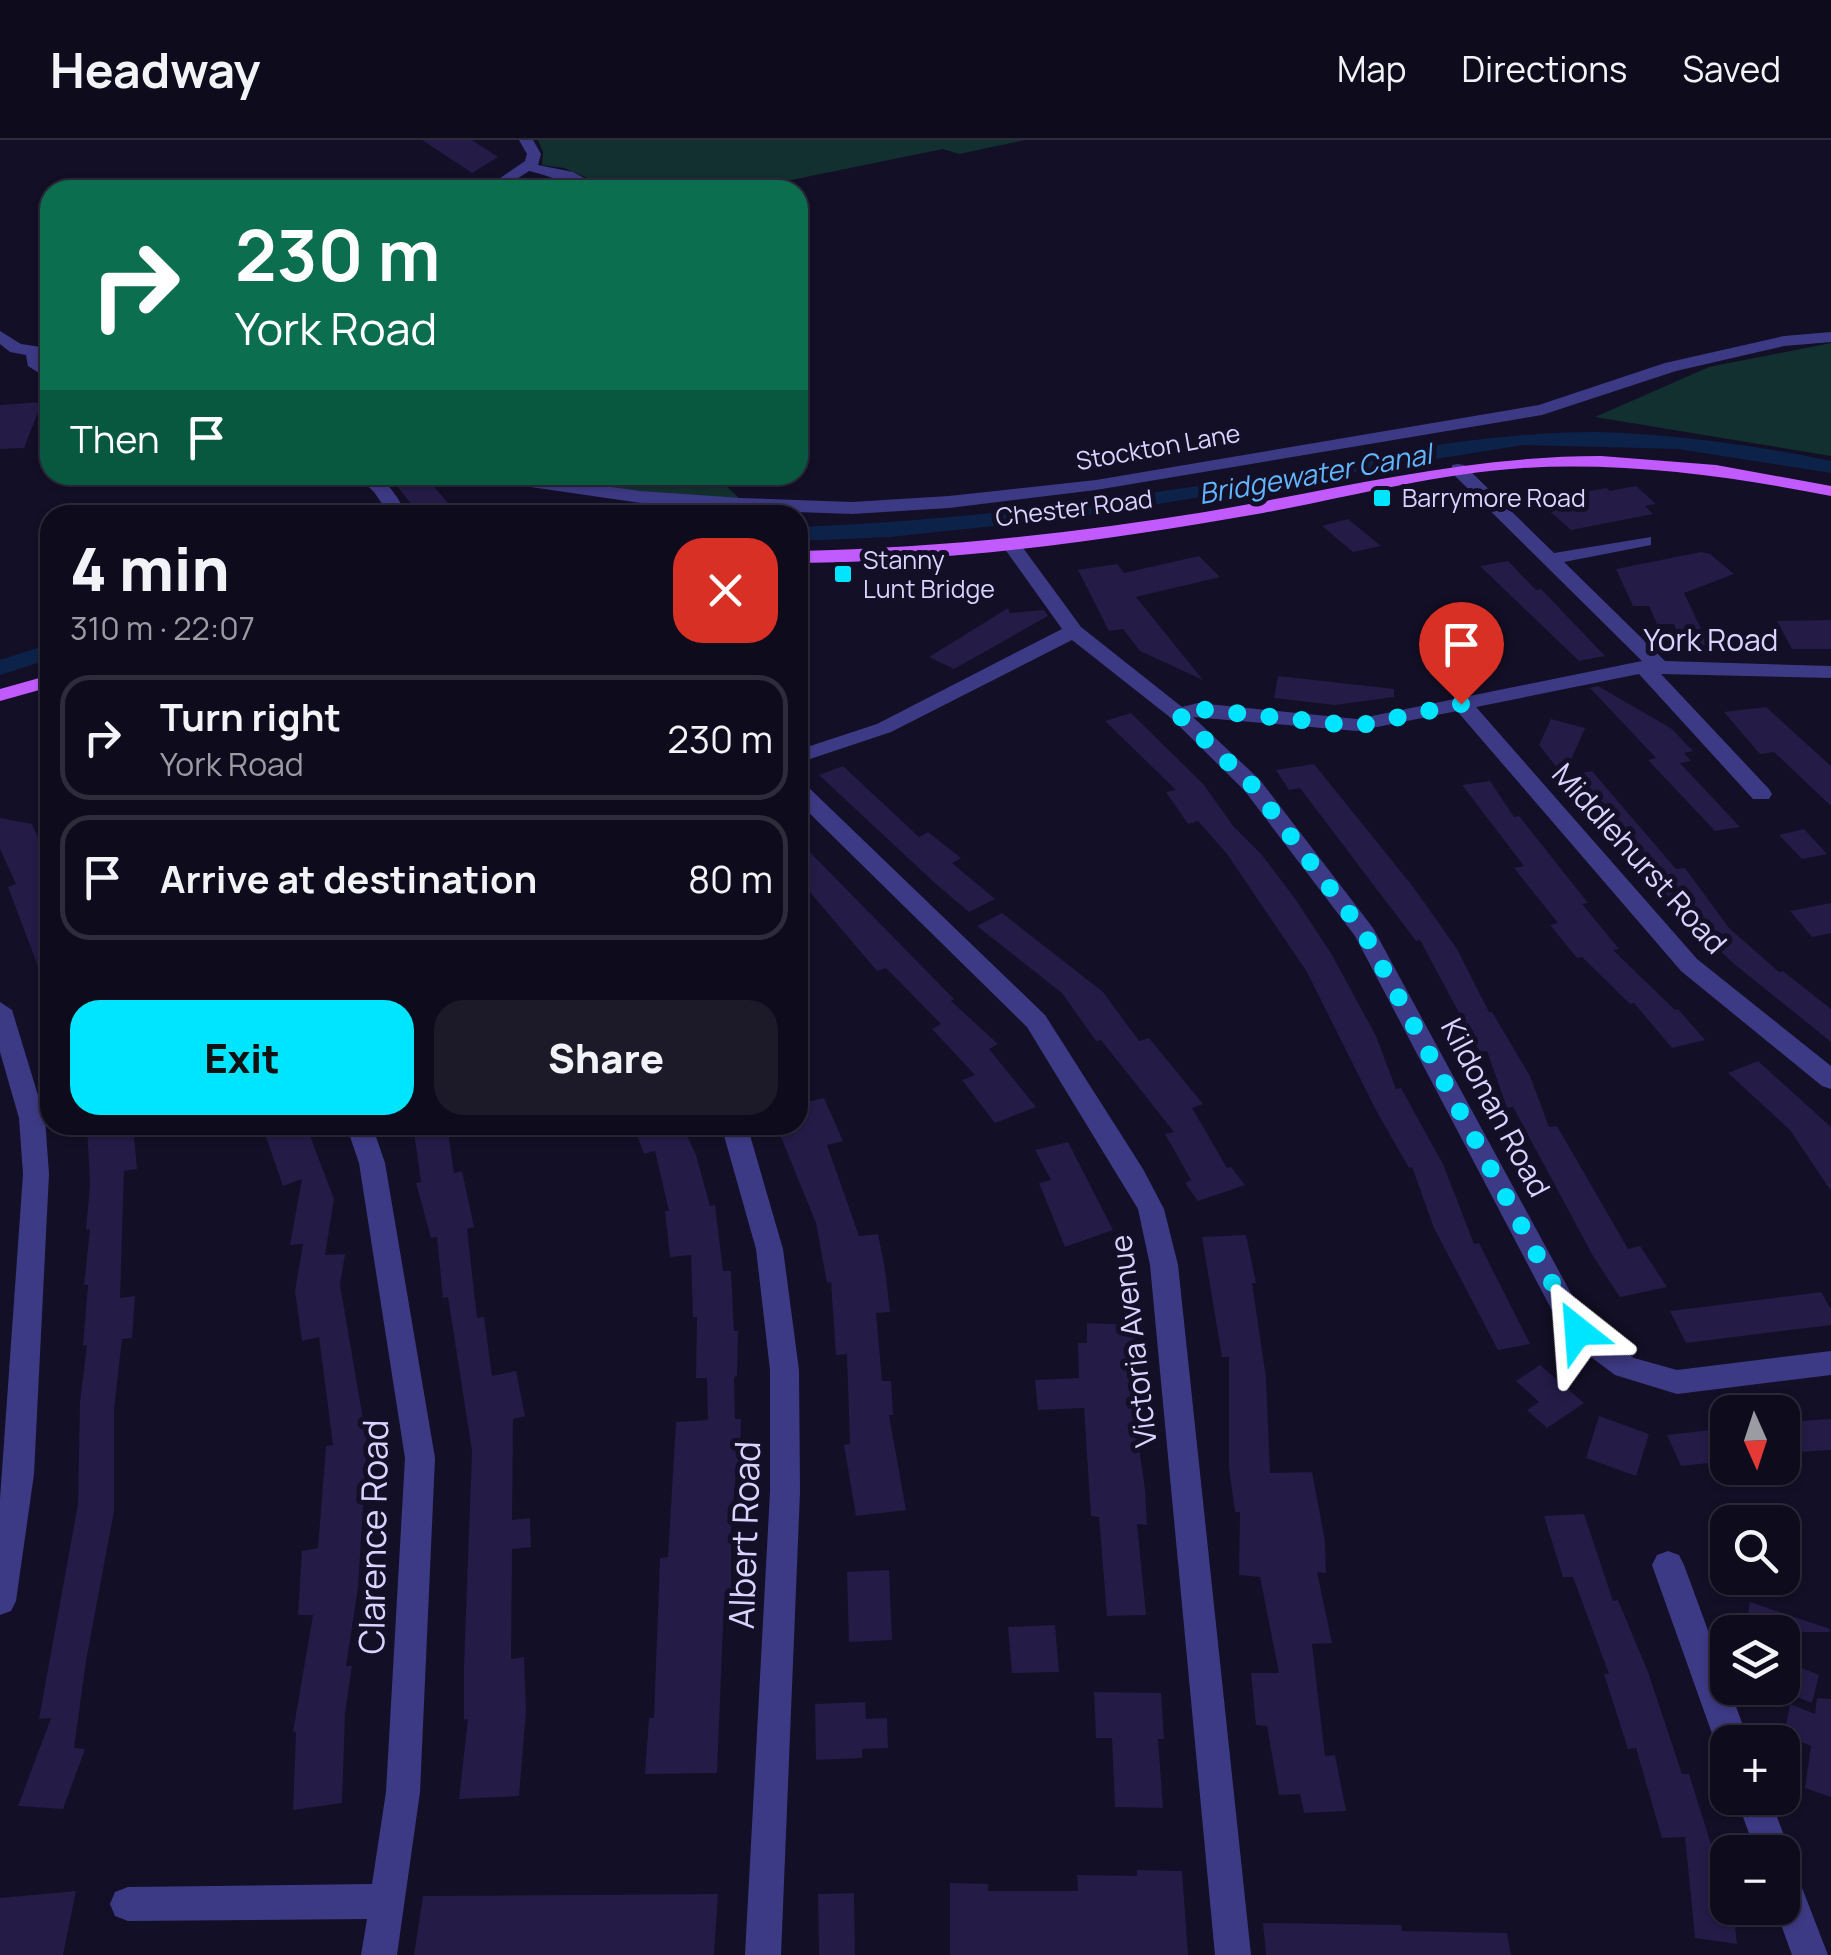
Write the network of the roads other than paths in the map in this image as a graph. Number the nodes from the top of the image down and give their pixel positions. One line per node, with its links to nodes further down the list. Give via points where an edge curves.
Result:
1 (526, 140): 2 (street, via 534,154)
2 (528, 166): 3 (street); 4 (street)
3 (506, 180)
4 (577, 180)
5 (0, 336): 7 (street, via 16,348)
6 (1831, 337): 14 (street, Stockton Lane, via 1671,366 1542,410 1096,484 950,502)
7 (40, 346)
8 (1458, 470): 11 (main road, Chester Road, via 1634,462); 16 (main road, Chester Road, via 1181,522); 18 (street)
9 (378, 485): 12 (street)
10 (555, 485): 13 (street, Stockton Lane)
11 (1831, 491)
12 (392, 505)
13 (768, 505)
14 (808, 506)
15 (1644, 540): 18 (street)
16 (1010, 545): 17 (main road, Chester Road); 19 (street)
17 (808, 557)
18 (1552, 559): 20 (street)
19 (1074, 631): 25 (street); 26 (street, via 884,728)
20 (1651, 667): 21 (street, York Road); 24 (street, York Road); 27 (street)
21 (1831, 672)
22 (40, 684): 23 (main road)
23 (0, 695)
24 (1461, 704): 25 (street, York Road, via 1357,726 1198,709); 30 (street, Middlehurst Road, via 1689,965)
25 (1178, 714): 33 (street, Kildonan Road, via 1252,785 1364,933 1578,1331 1625,1367 1677,1382)
26 (808, 754)
27 (1761, 794)
28 (808, 800): 42 (street, Victoria Avenue, via 1036,1021 1150,1210 1164,1265)
29 (0, 1010): 35 (street, via 32,1118 36,1174 19,1474)
30 (1831, 1080)
31 (363, 1135): 37 (street, Clarence Road, via 420,1458 404,1792)
32 (738, 1135): 41 (street, Albert Road, via 774,1261 787,1362)
33 (1831, 1363)
34 (1668, 1566): 36 (street)
35 (0, 1601)
36 (1726, 1725)
37 (388, 1901): 38 (street); 40 (street, Clarence Road)
38 (128, 1904)
39 (1799, 1925): 43 (street)
40 (379, 1955)
41 (763, 1955)
42 (1233, 1955)
43 (1810, 1955)

